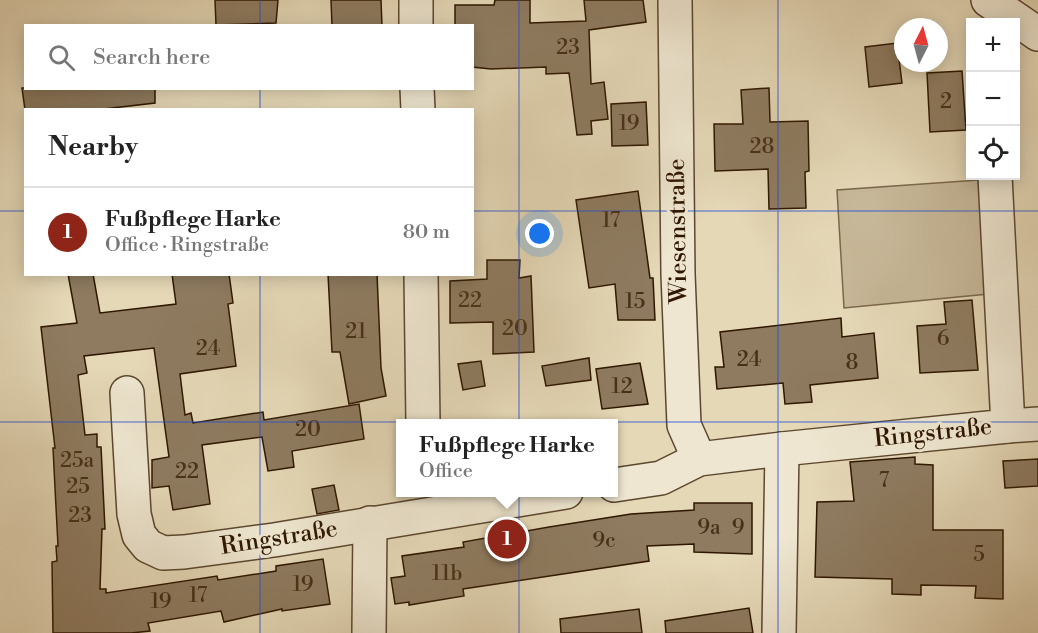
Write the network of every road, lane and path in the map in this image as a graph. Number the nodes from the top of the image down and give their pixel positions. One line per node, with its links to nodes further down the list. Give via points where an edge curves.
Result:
1 (416, 0): 4 (street)
2 (675, 0): 14 (street, Wiesenstraße, via 684,425)
3 (997, 11): 5 (street)
4 (416, 24)
5 (1038, 34)
6 (417, 90): 7 (street)
7 (418, 108)
8 (995, 180): 12 (street, Ringstraße)
9 (421, 276): 11 (street)
10 (127, 393): 18 (street, Ringstraße, via 134,514 139,535 148,546 163,553 184,552)
11 (423, 419)
12 (1023, 425): 13 (street, Ringstraße)
13 (782, 449): 14 (street, Ringstraße); 20 (street)
14 (699, 459): 15 (street, Ringstraße, via 661,478)
15 (618, 484)
16 (501, 497): 17 (street, Ringstraße)
17 (423, 503): 18 (street, Ringstraße)
18 (370, 523): 19 (street)
19 (369, 633)
20 (779, 633)

